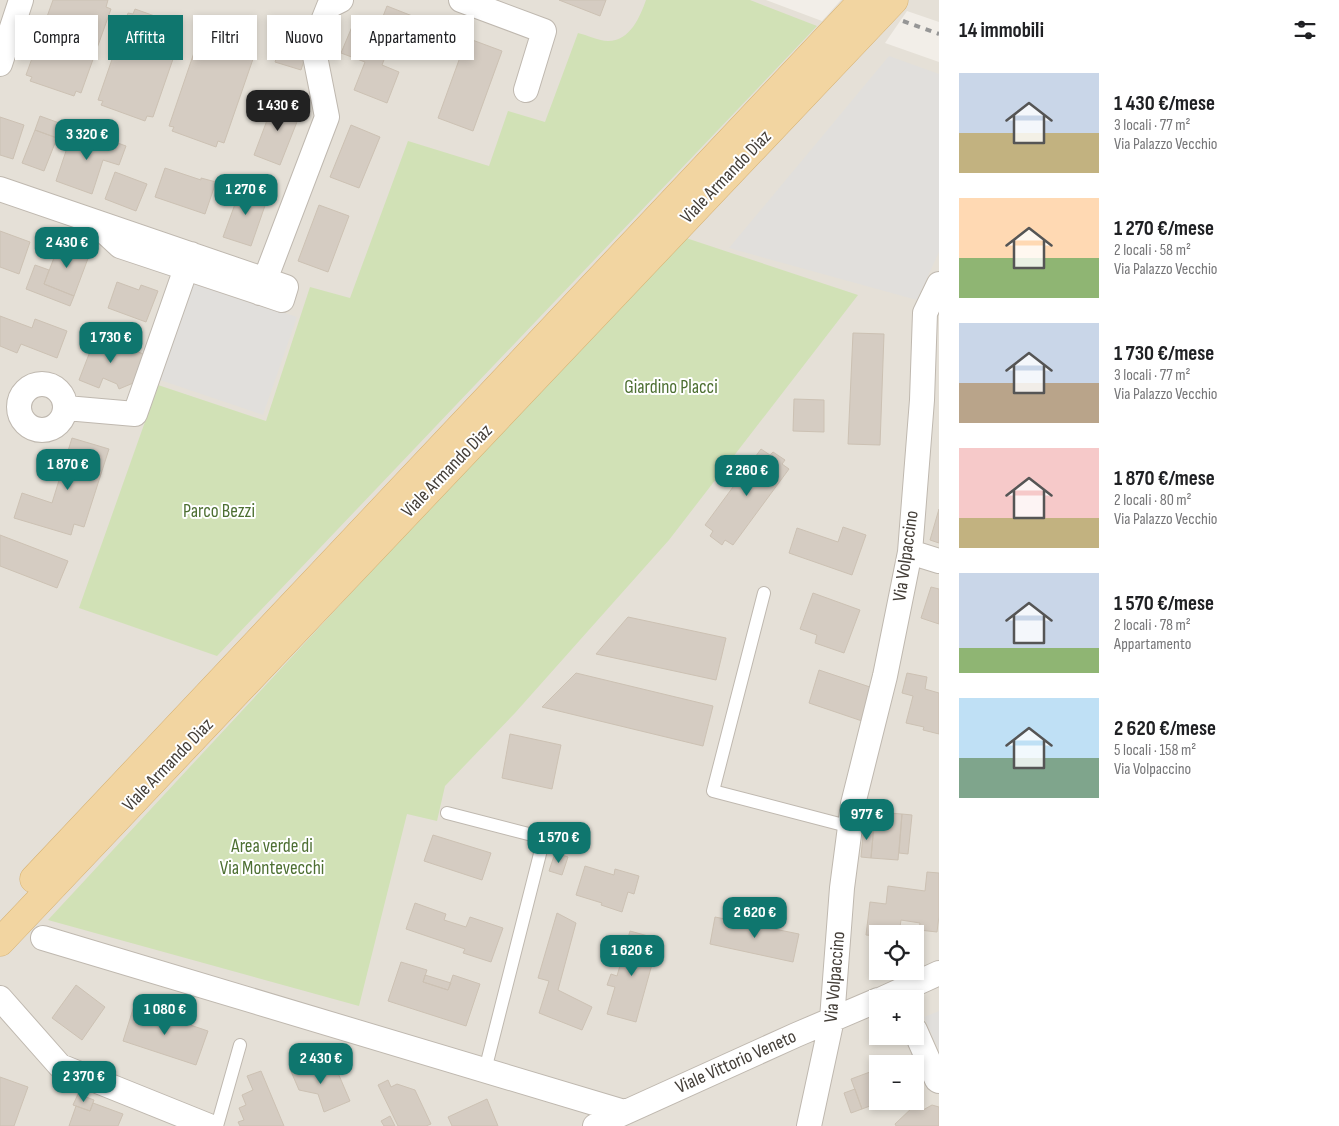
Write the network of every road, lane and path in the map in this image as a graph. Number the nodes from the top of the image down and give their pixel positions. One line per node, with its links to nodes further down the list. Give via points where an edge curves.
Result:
1 (21, 0): 6 (street)
2 (341, 0): 9 (street, via 328,6 313,46 327,117 262,286)
3 (461, 0): 7 (street, via 544,31)
4 (864, 0): 18 (main road, Viale Armando Diaz)
5 (894, 0): 20 (main road, Viale Armando Diaz)
6 (0, 64)
7 (526, 90)
8 (0, 189): 9 (street, via 92,221)
9 (189, 261): 12 (street, via 135,414)
10 (939, 284): 11 (street, Via Volpaccino, via 925,313)
11 (930, 403): 13 (street, Via Volpaccino)
12 (66, 408)
13 (910, 552): 14 (street); 17 (street, Via Volpaccino, via 885,676 853,804)
14 (939, 561)
15 (764, 593): 17 (lane, via 713,791)
16 (447, 813): 28 (lane, via 544,838)
17 (851, 827): 25 (street, Via Volpaccino, via 842,888)
18 (0, 916)
19 (43, 938): 28 (street)
20 (0, 942)
21 (939, 973): 22 (street, Viale Vittorio Veneto)
22 (904, 990)
23 (0, 998): 32 (street, via 60,1066)
24 (869, 1005): 25 (street, Viale Vittorio Veneto)
25 (832, 1020): 31 (street, Viale Vittorio Veneto); 36 (street, Via Volpaccino)
26 (240, 1045): 33 (lane)
27 (922, 1045): 29 (street)
28 (485, 1070): 30 (street)
29 (939, 1081)
30 (582, 1099): 31 (street); 34 (street)
31 (624, 1112): 35 (street, Viale Vittorio Veneto)
32 (209, 1126)
33 (218, 1126)
34 (587, 1126)
35 (595, 1126)
36 (809, 1126)

